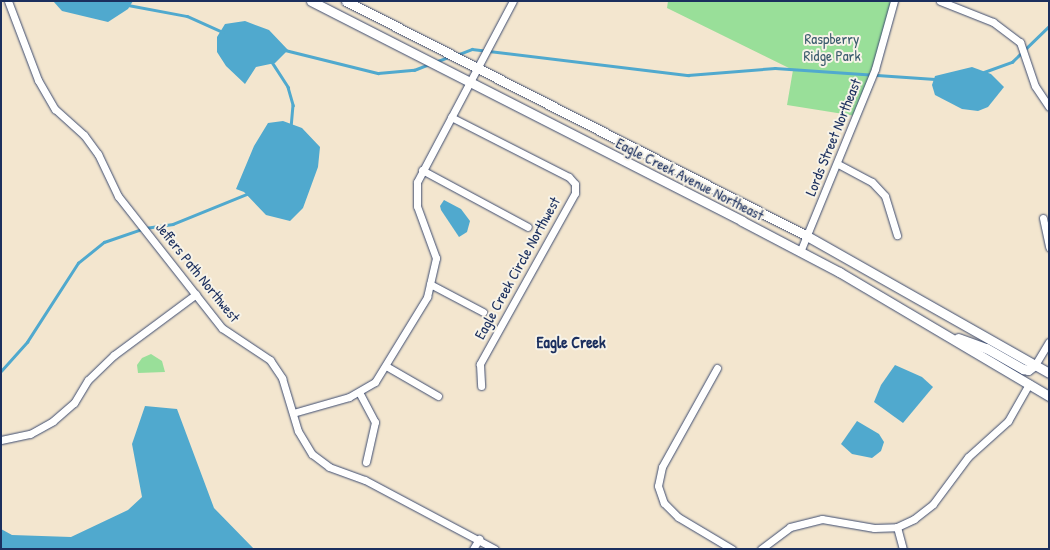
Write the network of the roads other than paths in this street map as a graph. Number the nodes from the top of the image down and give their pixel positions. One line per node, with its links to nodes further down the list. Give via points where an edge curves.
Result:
1 (8, 1): 20 (street, Jeffers Path Northwest, via 38,80 55,109 84,135 98,154 118,196)
2 (311, 1): 8 (main road, Eagle Creek Avenue Northeast)
3 (346, 1): 7 (main road, Eagle Creek Avenue Northeast)
4 (513, 1): 7 (street)
5 (894, 1): 11 (street, Lords Street Northeast, via 875,69)
6 (940, 1): 9 (street, via 993,22 1020,42 1035,86)
7 (477, 68): 8 (street); 16 (main road, Eagle Creek Avenue Northeast)
8 (469, 82): 10 (street); 18 (main road, Eagle Creek Avenue Northeast)
9 (1049, 107)
10 (451, 117): 12 (street); 29 (street, Eagle Creek Circle Northwest, via 569,177 575,184 575,194 480,364)
11 (838, 164): 15 (street, via 872,182 885,196); 16 (street, Lords Street Northeast)
12 (422, 170): 14 (street); 19 (street, via 416,182 417,206 436,258)
13 (1043, 218): 17 (street)
14 (528, 227)
15 (897, 235)
16 (807, 236): 18 (street, Lords Street Northeast); 25 (main road, Eagle Creek Avenue Northeast)
17 (1049, 247)
18 (800, 252): 22 (main road, Eagle Creek Avenue Northeast)
19 (430, 284): 21 (street); 24 (street, via 427,297)
20 (196, 294): 33 (street, Jeffers Path Northwest, via 222,328 270,360 282,378); 34 (street, via 114,355 88,380 74,403 53,421 30,434)
21 (484, 312)
22 (946, 335): 25 (main road, via 975,343 1024,369); 28 (main road, Eagle Creek Avenue Northeast)
23 (1049, 342): 25 (street)
24 (386, 366): 30 (street, via 376,382); 31 (street)
25 (1036, 366): 27 (main road, Eagle Creek Avenue Northeast)
26 (717, 368): 40 (street, via 662,467 658,486 664,503 678,517)
27 (1049, 373)
28 (1029, 384): 32 (main road, Eagle Creek Avenue Northeast); 36 (street, via 1008,421 953,474 933,504 914,520)
29 (481, 386)
30 (359, 392): 33 (street); 35 (street, via 375,422)
31 (438, 396)
32 (1049, 396)
33 (293, 413): 37 (street, Jeffers Path Northwest, via 298,431 312,454 329,467 365,480)
34 (1, 440)
35 (366, 462)
36 (897, 527): 41 (street, via 874,528 822,519 790,527); 42 (street)
37 (479, 539): 38 (street); 39 (street, Jeffers Path Northwest)
38 (473, 549)
39 (495, 549)
40 (732, 549)
41 (761, 549)
42 (903, 549)

